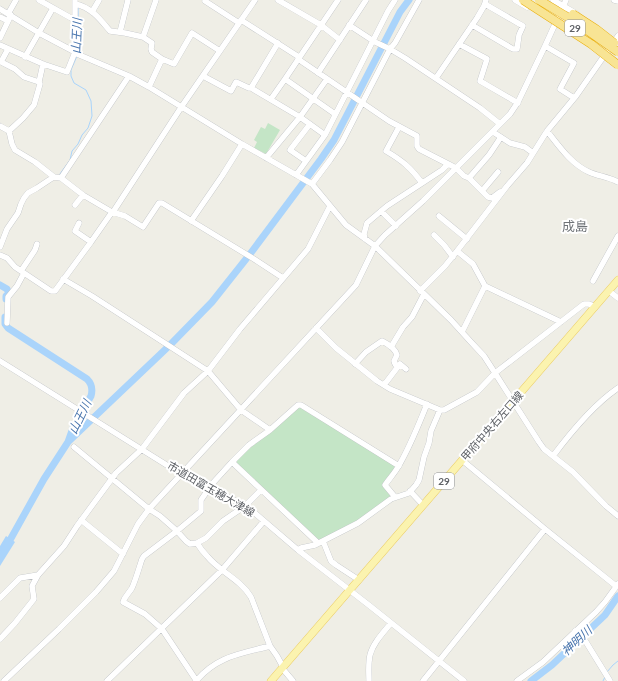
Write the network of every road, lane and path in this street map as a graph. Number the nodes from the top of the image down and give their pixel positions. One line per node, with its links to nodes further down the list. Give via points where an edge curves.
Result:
1 (16, 0): 27 (street)
2 (99, 0): 26 (street)
3 (128, 0): 37 (street)
4 (156, 0): 38 (street)
5 (204, 0): 31 (street)
6 (255, 0): 31 (street)
7 (278, 0): 35 (street)
8 (338, 0): 35 (street)
9 (366, 0): 33 (street)
10 (395, 0): 42 (street)
11 (419, 0): 47 (street, via 396,43)
12 (516, 0): 32 (street)
13 (523, 0): 58 (highway, bridge, via 591,44)
14 (530, 0): 56 (highway, 29, via 571,25)
15 (539, 0): 50 (highway, 29, bridge)
16 (545, 0): 41 (highway, bridge)
17 (553, 0): 23 (street)
18 (614, 0): 21 (street)
19 (43, 1): 24 (street)
20 (486, 2): 34 (street); 34 (street, via 523,26 517,49)
21 (618, 2)
22 (78, 3): 26 (street); 29 (street)
23 (565, 3): 32 (street); 41 (street)
24 (53, 8): 29 (street); 36 (street)
25 (0, 9): 27 (street)
26 (92, 12): 37 (street, via 110,31)
27 (10, 15): 30 (street); 36 (street)
28 (0, 17): 30 (street)
29 (75, 20): 51 (street)
30 (8, 21): 39 (street)
31 (240, 22): 43 (street); 49 (street)
32 (555, 24): 46 (street); 53 (street)
33 (350, 25): 40 (street); 42 (street)
34 (472, 25): 44 (street)
35 (321, 26): 40 (street); 54 (street)
36 (39, 32): 51 (street); 52 (street)
37 (120, 32): 38 (street)
38 (143, 37): 55 (street, via 152,43 152,52)
39 (0, 38)
40 (340, 40): 60 (street)
41 (617, 41): 53 (street)
42 (375, 42): 47 (street); 69 (street)
43 (278, 43): 54 (street); 68 (street)
44 (459, 44): 64 (street); 74 (street, via 487,59 480,81)
45 (0, 45): 48 (street)
46 (545, 46): 70 (street, via 574,63 560,88); 74 (street)
47 (388, 48): 64 (street); 73 (street)
48 (8, 49): 52 (street); 66 (street, via 1,62 15,69 24,78)
49 (220, 51): 55 (street, via 192,33 174,64); 62 (street)
50 (618, 52)
51 (78, 54): 57 (street, via 67,72); 61 (street)
52 (25, 57): 57 (street)
53 (603, 57): 59 (street); 70 (street)
54 (299, 58): 60 (street); 65 (street)
55 (162, 59): 67 (street)
56 (618, 59)
57 (43, 64): 66 (street)
58 (618, 65)
59 (618, 69)
60 (318, 72): 63 (street)
61 (129, 76): 67 (street); 96 (street)
62 (203, 76): 68 (street, via 231,91 236,82); 75 (street)
63 (327, 78): 69 (street); 72 (street)
64 (436, 78): 79 (street)
65 (285, 79): 71 (street); 72 (street)
66 (39, 82): 82 (street, via 34,105)
67 (149, 87): 75 (street)
68 (251, 88): 71 (street)
69 (349, 94): 73 (street); 76 (street)
70 (574, 98): 83 (street)
71 (271, 99): 77 (street)
72 (313, 99): 76 (street); 77 (street)
73 (362, 103): 81 (street); 100 (street, via 342,142)
74 (518, 103): 79 (street)
75 (182, 106): 87 (street); 107 (street)
76 (335, 114): 85 (street)
77 (300, 117): 78 (street); 89 (street)
78 (310, 124): 85 (street); 90 (street, via 290,150)
79 (500, 124): 84 (street)
80 (0, 126): 82 (street)
81 (399, 127): 91 (street, via 417,136 419,149); 99 (street, via 386,151 408,166)
82 (9, 131): 94 (street, via 15,150)
83 (547, 131): 88 (street); 98 (street, via 574,163)
84 (493, 132): 86 (street); 92 (street)
85 (325, 135): 90 (street)
86 (502, 137): 88 (street); 97 (street)
87 (242, 144): 89 (street); 109 (street)
88 (533, 153): 101 (street)
89 (266, 158): 95 (street)
90 (306, 161): 95 (street)
91 (448, 164): 92 (street); 99 (street)
92 (456, 168): 97 (street); 111 (street)
93 (498, 172): 102 (street)
94 (54, 177): 96 (street); 118 (street, via 24,198)
95 (298, 177): 100 (street)
96 (61, 178): 103 (street)
97 (469, 178): 102 (street)
98 (618, 182)
99 (422, 183): 106 (street)
100 (312, 184): 105 (street)
101 (507, 186): 102 (street, via 492,198); 115 (street)
102 (482, 191)
103 (83, 194): 104 (street); 107 (street)
104 (76, 205)
105 (330, 206): 114 (street, via 346,225); 124 (street, via 308,249)
106 (381, 211): 111 (street); 114 (street, via 367,223)
107 (113, 212): 109 (street, via 143,227 162,202); 116 (street)
108 (439, 216): 115 (street)
109 (191, 221): 124 (street)
110 (80, 223): 116 (street, via 75,231)
111 (396, 226): 119 (street)
112 (434, 235): 122 (street)
113 (618, 236): 127 (street)
114 (364, 238): 119 (street)
115 (467, 239): 120 (street)
116 (91, 242): 125 (street)
117 (37, 244): 123 (street)
118 (0, 245)
119 (375, 246): 130 (street); 135 (street, via 356,285)
120 (457, 251): 122 (street); 128 (street, via 473,264)
121 (0, 255): 123 (street)
122 (453, 257): 130 (street)
123 (23, 272): 125 (street, via 55,291); 134 (street, via 17,286 8,297)
124 (283, 278): 143 (street)
125 (63, 279): 143 (street)
126 (618, 280): 129 (main road, 甲府中央右左口線 / 29)
127 (593, 281)
128 (485, 286): 133 (street); 136 (street)
129 (609, 291): 131 (street); 132 (main road, 甲府中央右左口線 / 29)
130 (422, 293): 136 (street); 137 (street, via 412,317 402,327)
131 (618, 298)
132 (595, 307): 133 (street, via 584,304); 147 (main road, 甲府中央右左口線 / 29)
133 (561, 322): 144 (street)
134 (7, 323)
135 (316, 328): 139 (street); 149 (street)
136 (462, 332): 144 (street, via 484,356)
137 (391, 347): 139 (street, via 382,341 366,352); 140 (street, via 396,352 394,361)
138 (3, 363): 142 (street); 153 (street, 市道田富玉穂大津線)
139 (355, 364): 145 (street)
140 (398, 367): 141 (street, via 400,364); 145 (street)
141 (406, 369)
142 (0, 370)
143 (208, 371): 149 (street); 153 (street, via 184,393)
144 (495, 373): 147 (street); 150 (street, via 477,392)
145 (384, 385): 148 (street)
146 (618, 388): 154 (street, via 588,414)
147 (513, 402): 154 (street, via 544,449); 155 (main road, 甲府中央右左口線 / 29)
148 (427, 404): 150 (street); 157 (street)
149 (241, 410): 151 (street); 158 (street)
150 (440, 410): 162 (street, via 431,431 419,480)
151 (270, 430): 156 (street, via 249,445); 157 (street, via 301,405)
152 (74, 447): 159 (street)
153 (142, 449): 158 (street, 市道田富玉穂大津線); 159 (street)
154 (553, 456): 167 (street)
155 (462, 460): 164 (main road, 甲府中央右左口線 / 29); 170 (street)
156 (232, 462): 160 (street); 161 (street)
157 (399, 466): 163 (street, via 385,485)
158 (181, 474): 160 (street, 市道田富玉穂大津線); 166 (street)
159 (112, 478): 166 (street); 168 (street)
160 (210, 487): 165 (street, 市道田富玉穂大津線); 171 (street, via 201,500 201,510)
161 (261, 490): 165 (street); 172 (street)
162 (410, 491): 163 (street); 164 (street)
163 (395, 497): 172 (street, via 358,523)
164 (423, 505): 178 (main road, 甲府中央右左口線 / 29)
165 (245, 506): 169 (street, 市道田富玉穂大津線); 173 (street)
166 (149, 509): 171 (street); 175 (street, via 138,524)
167 (618, 516)
168 (81, 520): 175 (street); 177 (street, via 64,546)
169 (264, 521): 174 (street, 市道田富玉穂大津線); 176 (street)
170 (545, 529): 179 (street); 187 (street)
171 (177, 531): 173 (street, via 190,544); 183 (street, via 144,556 123,602 146,614)
172 (320, 542): 174 (street); 178 (street, via 336,565)
173 (197, 543): 176 (street, via 207,557)
174 (298, 550): 180 (street, 市道田富玉穂大津線)
175 (123, 554): 191 (street, via 114,571 96,592)
176 (222, 570): 183 (street); 186 (street, via 243,586 251,597)
177 (38, 575): 181 (street, via 20,578); 185 (street, via 32,586 34,599)
178 (359, 580): 180 (main road, 甲府中央右左口線 / 29)
179 (617, 585): 184 (street)
180 (350, 590): 182 (street, 市道田富玉穂大津線); 188 (main road, 甲府中央右左口線 / 29)
181 (0, 598)
182 (391, 623): 187 (street, 市道田富玉穂大津線); 195 (street, via 373,648)
183 (162, 629): 190 (street); 192 (street)
184 (576, 632): 189 (street, via 586,642); 198 (street)
185 (0, 639)
186 (270, 646): 188 (street); 190 (street, via 223,660)
187 (438, 661): 196 (street); 197 (street, 市道田富玉穂大津線)
188 (282, 668): 193 (main road, 甲府中央右左口線 / 29); 194 (street)
189 (607, 676)
190 (196, 680)
191 (4, 681)
192 (107, 681)
193 (271, 681)
194 (293, 681)
195 (369, 681)
196 (423, 681)
197 (464, 681)
198 (517, 681)

